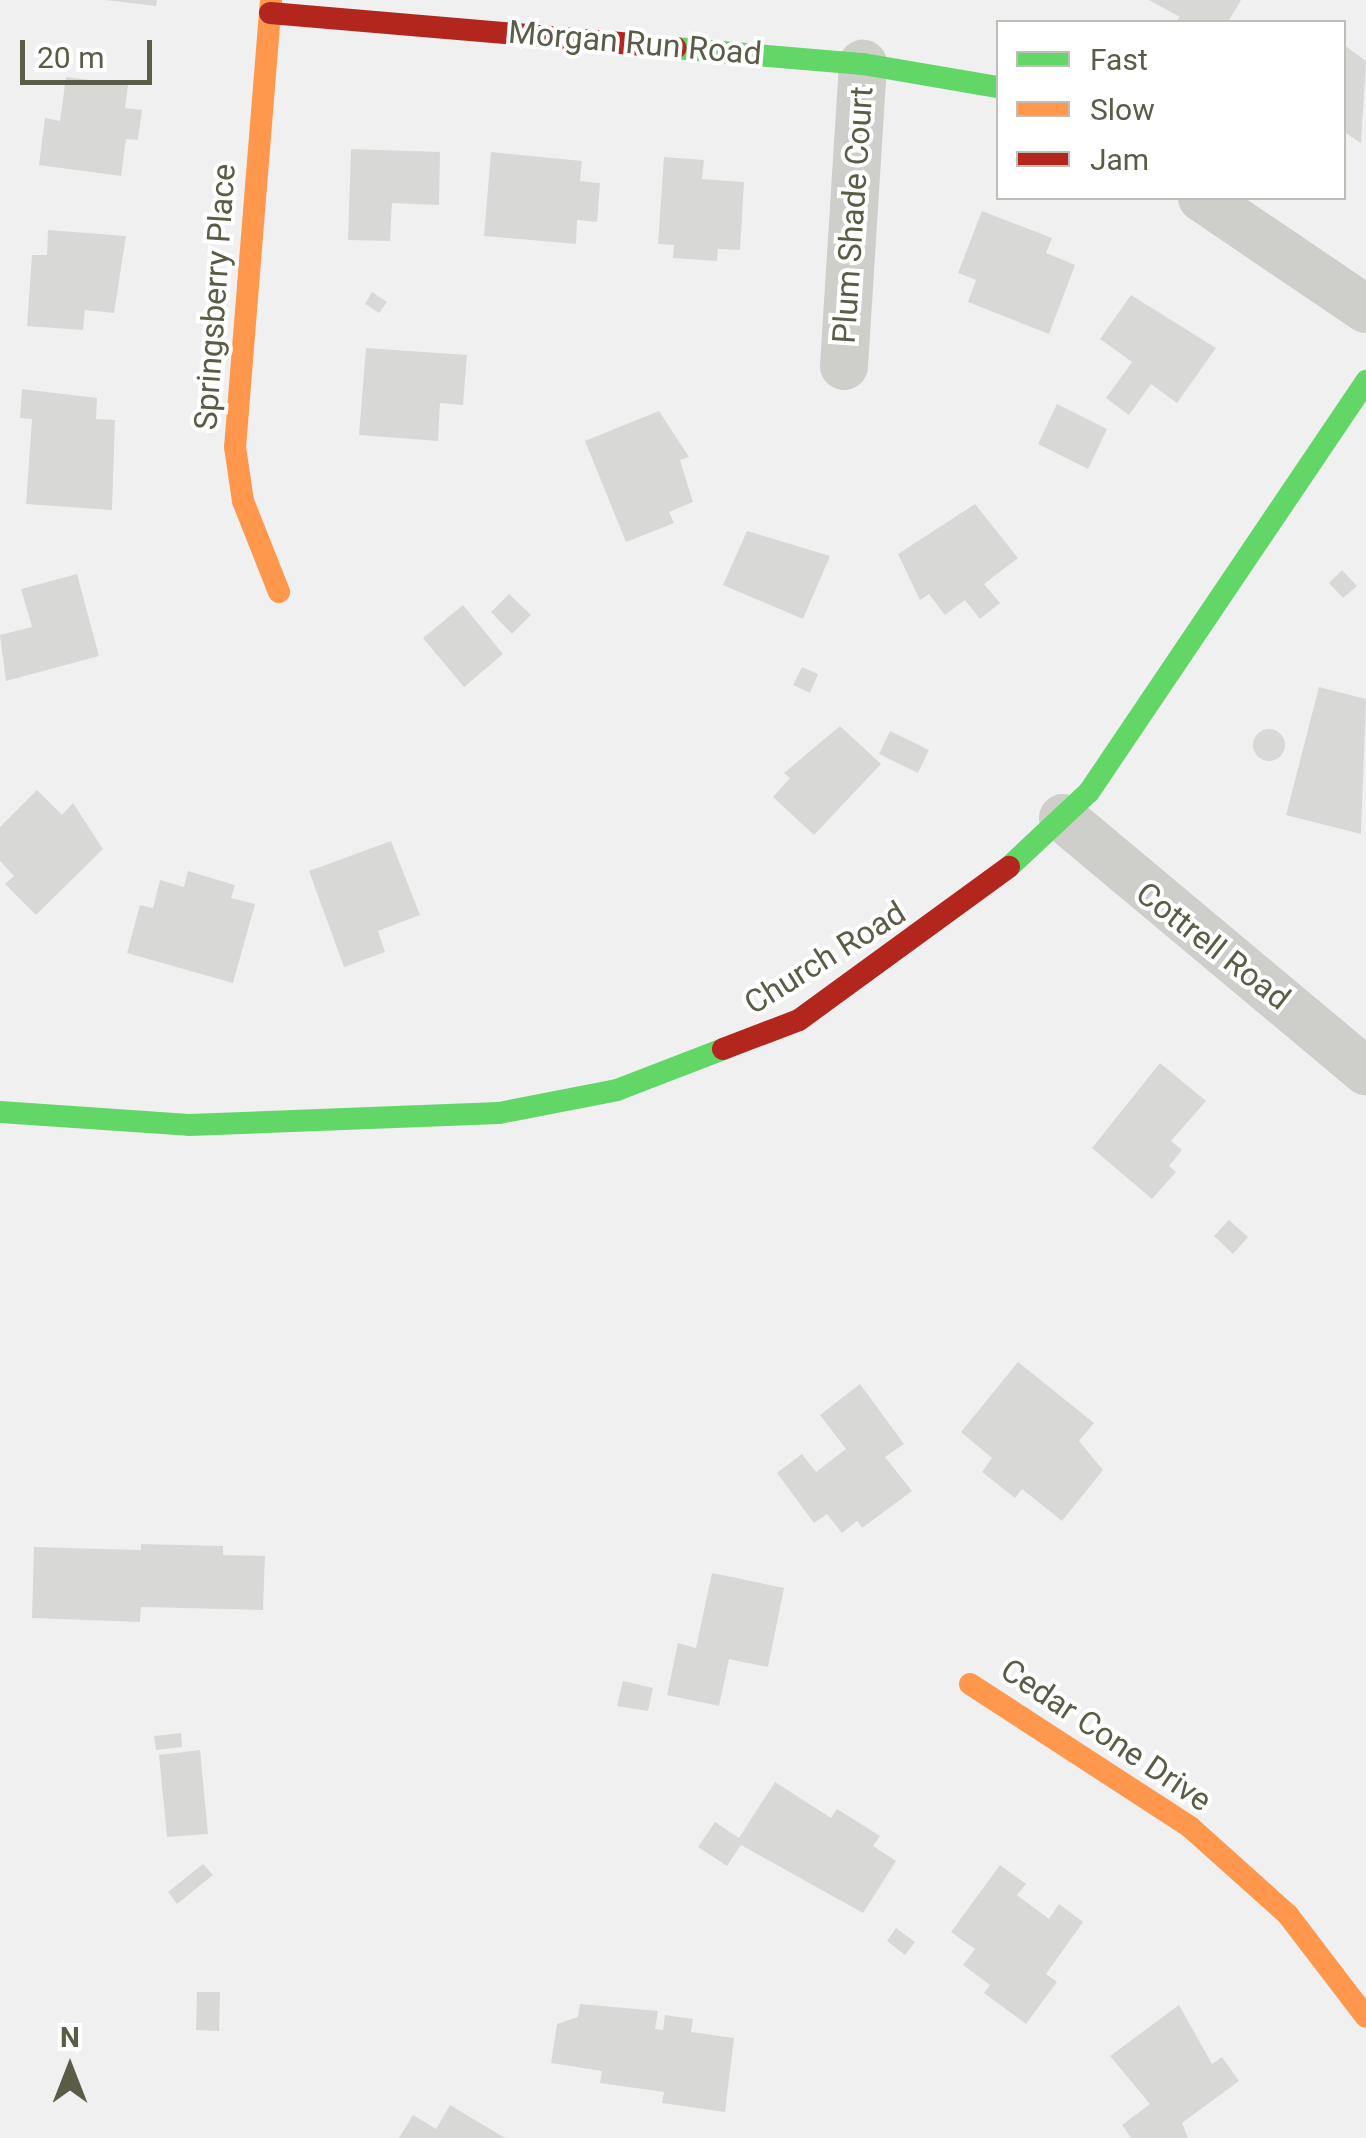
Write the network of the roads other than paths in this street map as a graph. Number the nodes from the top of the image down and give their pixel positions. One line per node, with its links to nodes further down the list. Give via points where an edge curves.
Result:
1 (270, 6): 2 (street, Morgan Run Road); 8 (street, Springsberry Place, via 236,446 243,502)
2 (863, 64): 3 (street, Morgan Run Road); 6 (street, Plum Shade Court)
3 (996, 87)
4 (1205, 200): 5 (street)
5 (1366, 309)
6 (844, 366)
7 (1366, 381): 9 (street, Church Road, via 1089,792)
8 (278, 592)
9 (1063, 818): 10 (street, Cottrell Road); 11 (street, Church Road, via 888,964 799,1020 618,1090 499,1113 374,1123 189,1125)
10 (1366, 1071)
11 (0, 1112)
12 (970, 1684): 13 (street, Cedar Cone Drive, via 1190,1827 1288,1915)
13 (1366, 2018)

